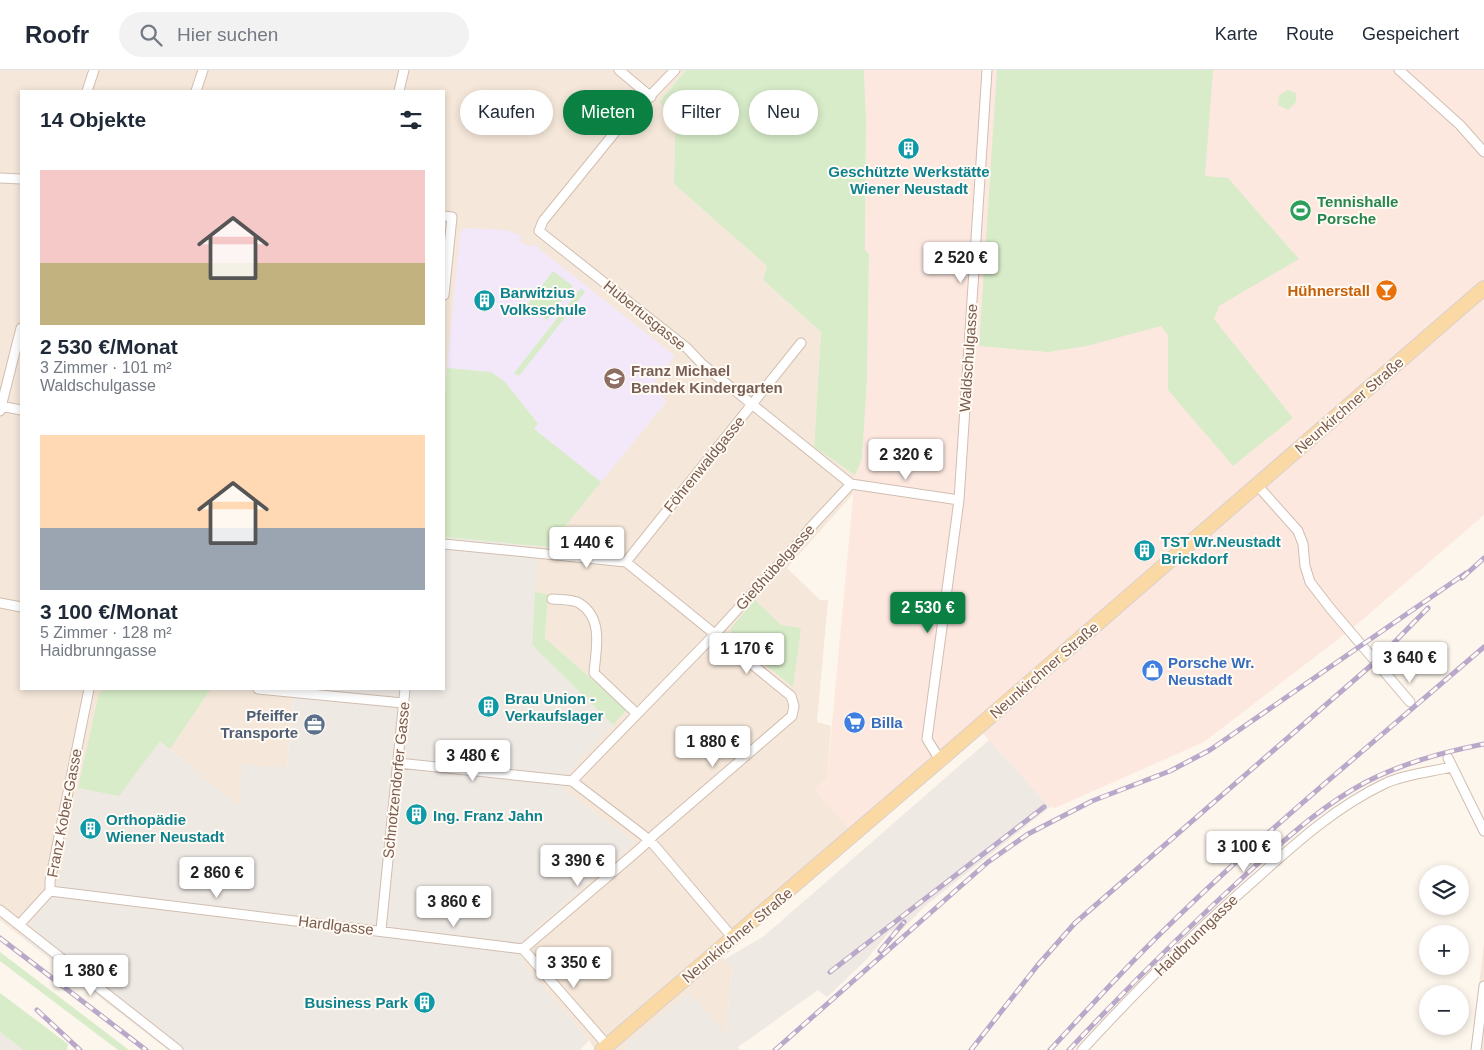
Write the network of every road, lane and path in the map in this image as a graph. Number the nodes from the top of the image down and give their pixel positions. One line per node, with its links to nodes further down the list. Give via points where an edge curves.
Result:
1 (94, 70): 8 (street)
2 (203, 70): 9 (street)
3 (404, 70): 10 (street)
4 (619, 70): 11 (street)
5 (675, 70): 12 (street)
6 (986, 70): 28 (street, Waldschulgasse)
7 (1399, 70): 14 (street)
8 (87, 90)
9 (196, 90)
10 (399, 90)
11 (643, 90)
12 (653, 95)
13 (613, 135): 23 (street, Hubertusgasse, via 543,221 539,231)
14 (1480, 140): 15 (street)
15 (1484, 152)
16 (0, 178): 17 (street)
17 (20, 180)
18 (448, 216): 19 (street)
19 (445, 276)
20 (1484, 288): 27 (main road, Neunkirchner Straße)
21 (20, 332): 24 (street)
22 (801, 343): 23 (street, Föhrenwaldgasse)
23 (753, 404): 26 (street, Hubertusgasse); 30 (street, Föhrenwaldgasse)
24 (0, 408): 25 (street)
25 (20, 410)
26 (851, 484): 28 (street); 34 (street, Gießhübelgasse)
27 (1257, 484): 38 (street, via 1298,531 1310,582); 42 (main road, Neunkirchner Straße)
28 (959, 500): 42 (street, Waldschulgasse, via 927,739)
29 (445, 544): 30 (street)
30 (626, 562): 34 (street)
31 (552, 599): 40 (street, via 578,602 590,612 598,630 594,673)
32 (0, 603): 33 (street)
33 (20, 608)
34 (715, 634): 40 (street, Gießhübelgasse); 47 (street, via 791,696 792,716)
35 (89, 690): 48 (street, Franz Kober-Gasse)
36 (268, 690): 39 (street)
37 (405, 690): 39 (street, Schnotzendorfer Gasse)
38 (1410, 702)
39 (404, 703): 43 (street, Schnotzendorfer Gasse)
40 (636, 714): 45 (street, Gießhübelgasse)
41 (1448, 758): 44 (street)
42 (940, 760): 52 (main road, Neunkirchner Straße)
43 (398, 763): 45 (street); 51 (street, Schnotzendorfer Gasse)
44 (1452, 767): 46 (street); 57 (street, Haidbrunngasse, via 1386,783 1349,803 1305,835 1225,906)
45 (572, 781): 47 (street)
46 (1484, 831)
47 (649, 840): 52 (street); 53 (street)
48 (50, 891): 50 (street, Franz Kober-Gasse); 51 (street, Hardlgasse)
49 (0, 910): 50 (street)
50 (19, 925): 56 (street)
51 (381, 930): 53 (street, Hardlgasse)
52 (733, 938): 55 (main road, Neunkirchner Straße)
53 (523, 949): 55 (street)
54 (1484, 986): 58 (street)
55 (604, 1048)
56 (178, 1050)
57 (1082, 1050)
58 (1476, 1050)

